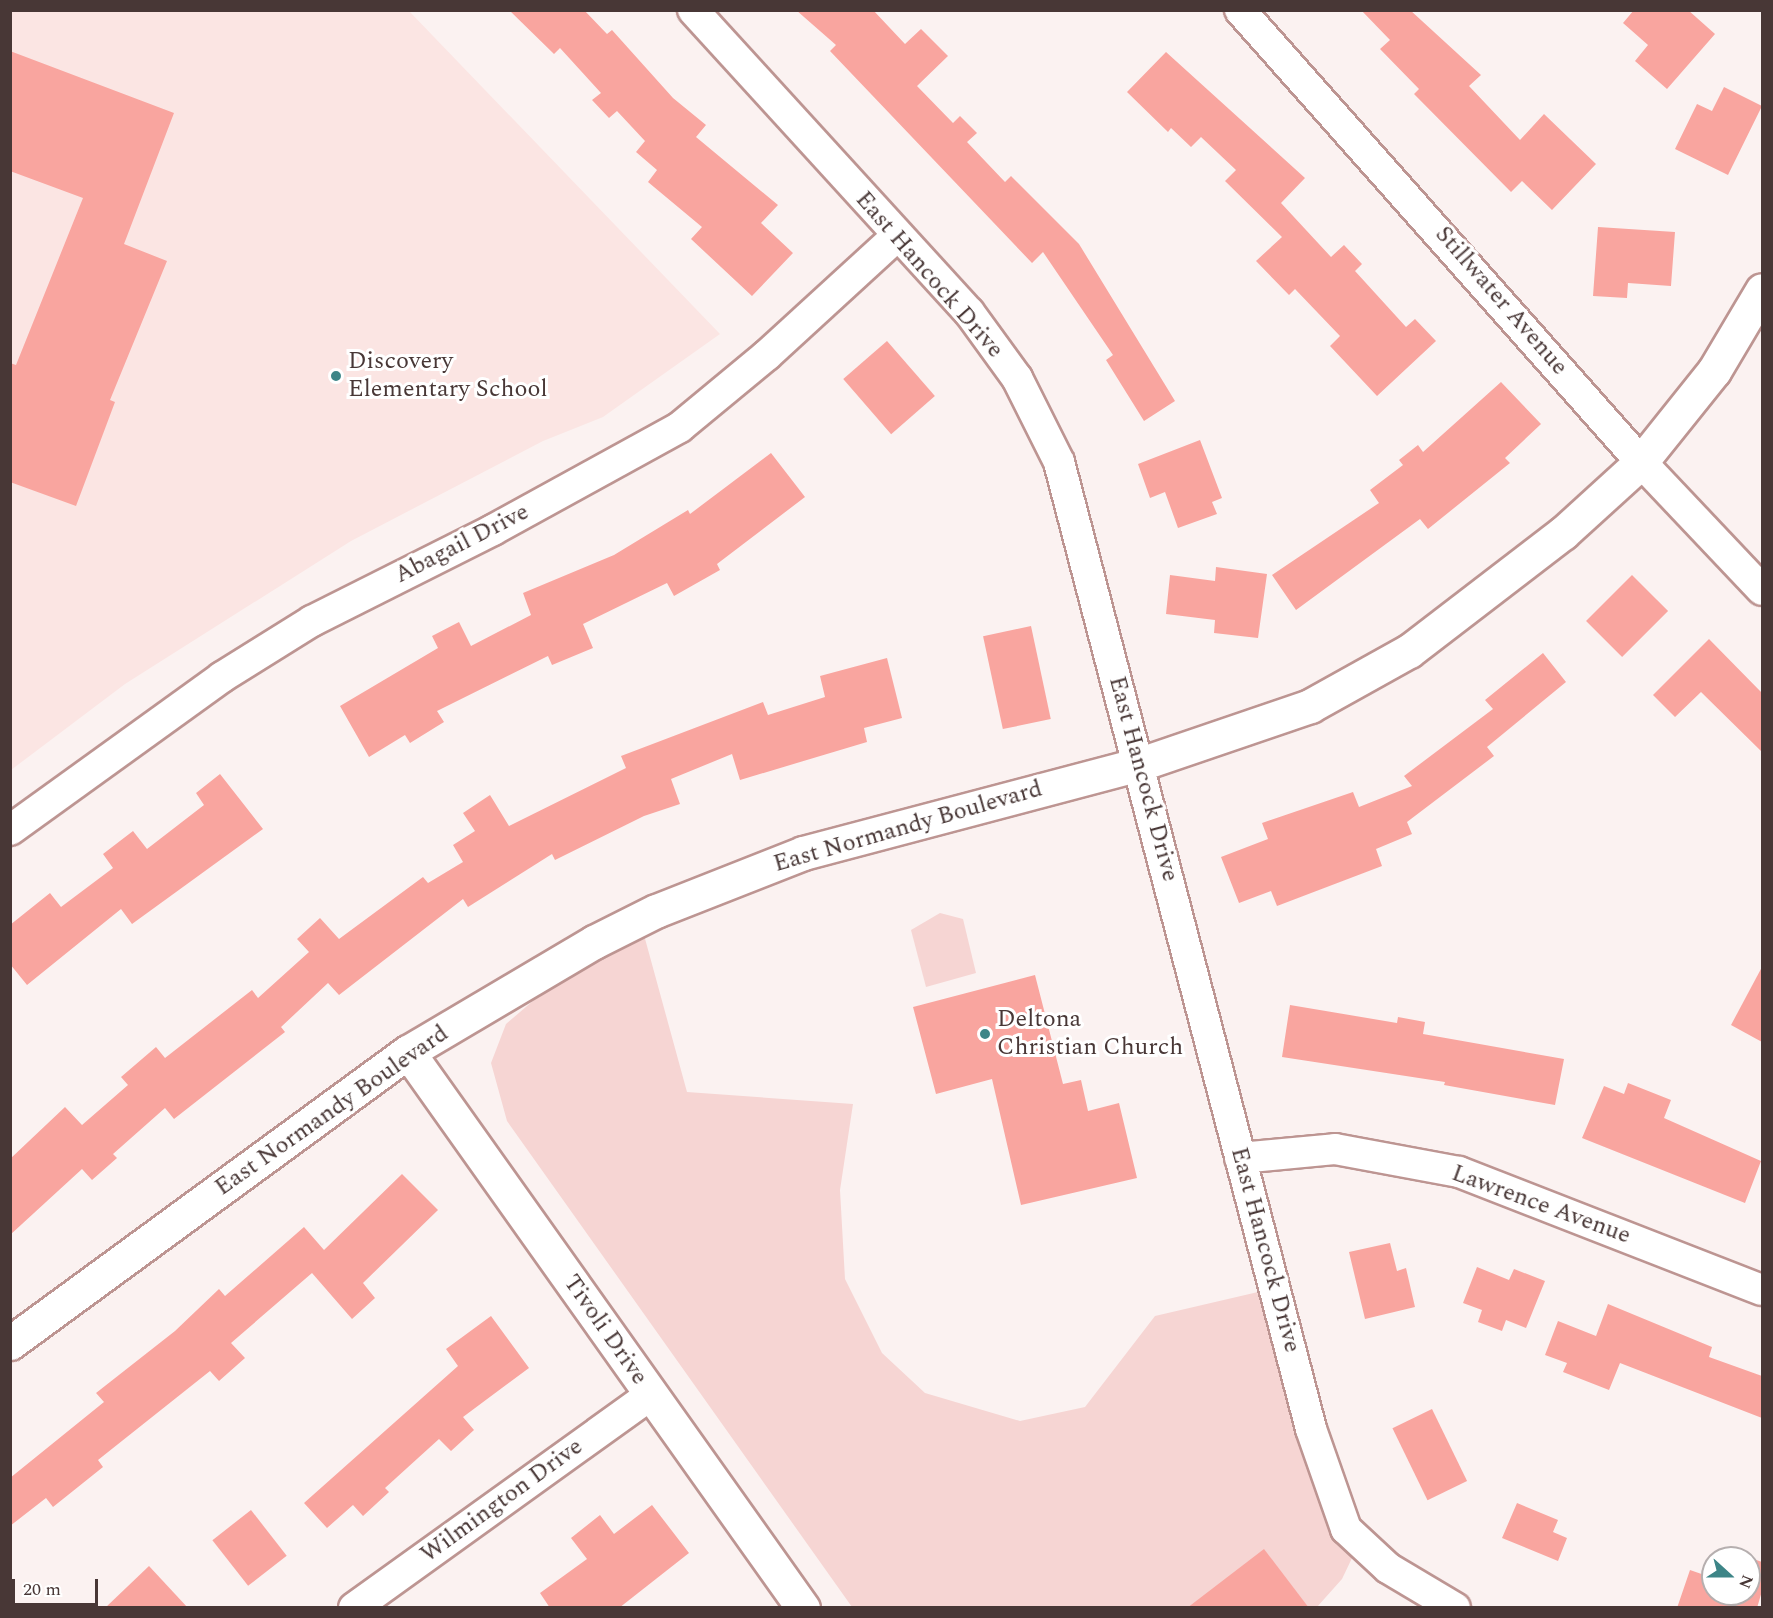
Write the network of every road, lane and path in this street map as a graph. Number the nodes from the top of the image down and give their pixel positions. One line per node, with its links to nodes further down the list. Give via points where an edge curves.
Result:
1 (693, 10): 3 (street, East Hancock Drive)
2 (1240, 10): 5 (street, Stillwater Avenue)
3 (897, 236): 7 (street, East Hancock Drive, via 969,312 1017,378 1059,462); 8 (street, Abagail Drive, via 767,355 680,426 493,530 312,621 222,678)
4 (1762, 290): 5 (street, East Normandy Boulevard, via 1714,371)
5 (1641, 462): 6 (street, Stillwater Avenue); 7 (street, East Normandy Boulevard, via 1563,533 1409,651 1310,706)
6 (1762, 590)
7 (1140, 764): 9 (street, East Normandy Boulevard, via 803,853 689,895 594,942); 10 (street, East Hancock Drive)
8 (10, 830)
9 (408, 1052): 12 (street, East Normandy Boulevard); 13 (street, Tivoli Drive)
10 (1240, 1158): 11 (street, Lawrence Avenue, via 1335,1149 1459,1172); 16 (street, East Hancock Drive, via 1311,1428 1346,1529 1388,1568)
11 (1762, 1290)
12 (10, 1343)
13 (650, 1395): 14 (street, Wilmington Drive); 15 (street, Tivoli Drive)
14 (354, 1608)
15 (803, 1608)
16 (1455, 1608)

